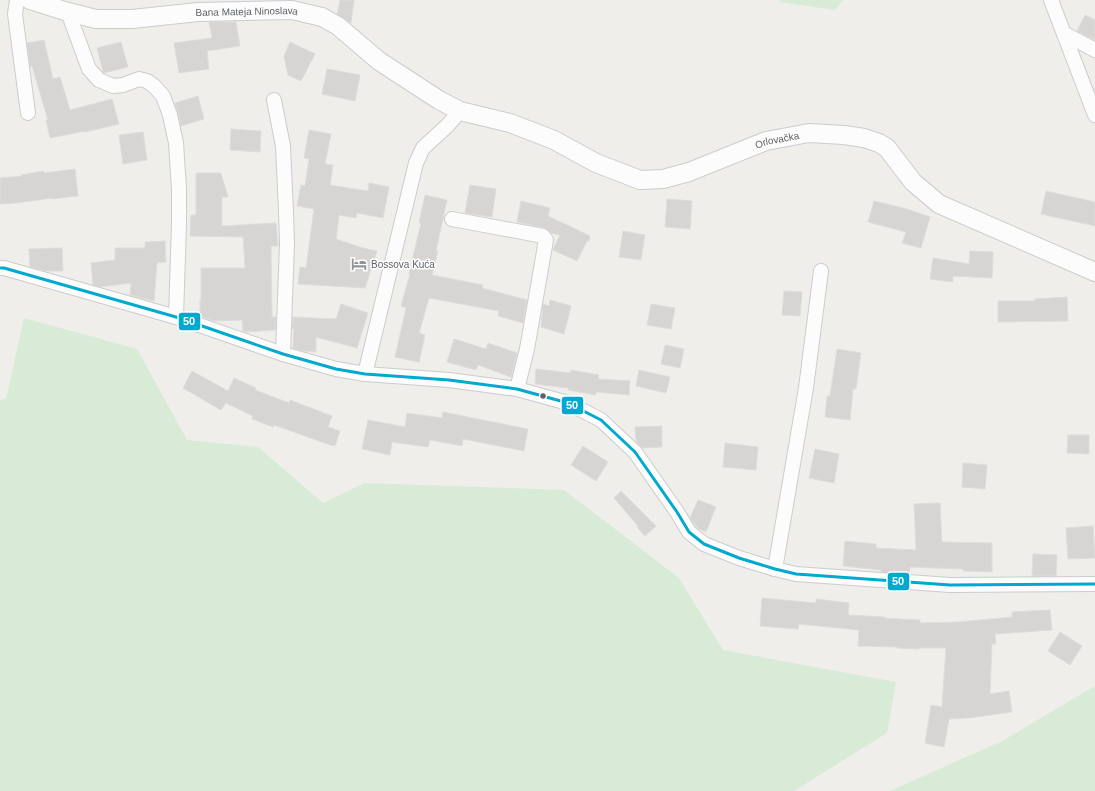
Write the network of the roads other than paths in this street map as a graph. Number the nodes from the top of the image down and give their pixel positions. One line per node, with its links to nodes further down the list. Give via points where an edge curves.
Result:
1 (17, 0): 11 (street, via 15,14)
2 (30, 0): 5 (street, Bana Mateja Ninoslava)
3 (1051, 0): 6 (street)
4 (291, 5): 5 (street, Bana Mateja Ninoslava, via 132,19 96,19); 9 (street, Bana Mateja Ninoslava, via 338,26 380,61)
5 (68, 12): 17 (street, via 89,69 99,80 114,86 139,79 147,81 163,96 170,115 176,143 179,189)
6 (1065, 34): 7 (street); 12 (street)
7 (1095, 50)
8 (274, 100): 18 (street, via 283,146 286,211)
9 (439, 100): 10 (street, Orlovačka)
10 (460, 111): 16 (street, Orlovačka, via 510,123 554,140 596,163 640,180 663,179 689,172 766,141 809,133 864,138 887,148 913,182 939,204); 19 (street, via 423,148 416,163)
11 (28, 113)
12 (1095, 115)
13 (452, 219): 20 (street, via 543,236 546,240 527,349)
14 (0, 268): 17 (street)
15 (821, 271): 21 (street, via 806,388)
16 (1095, 272)
17 (176, 317): 18 (street)
18 (283, 354): 19 (street, via 336,369)
19 (365, 374): 20 (street, via 449,380)
20 (517, 389): 21 (street, via 568,403 601,420 635,452 689,532 704,544)
21 (775, 569): 22 (street, via 796,574 950,585)
22 (1095, 584)

